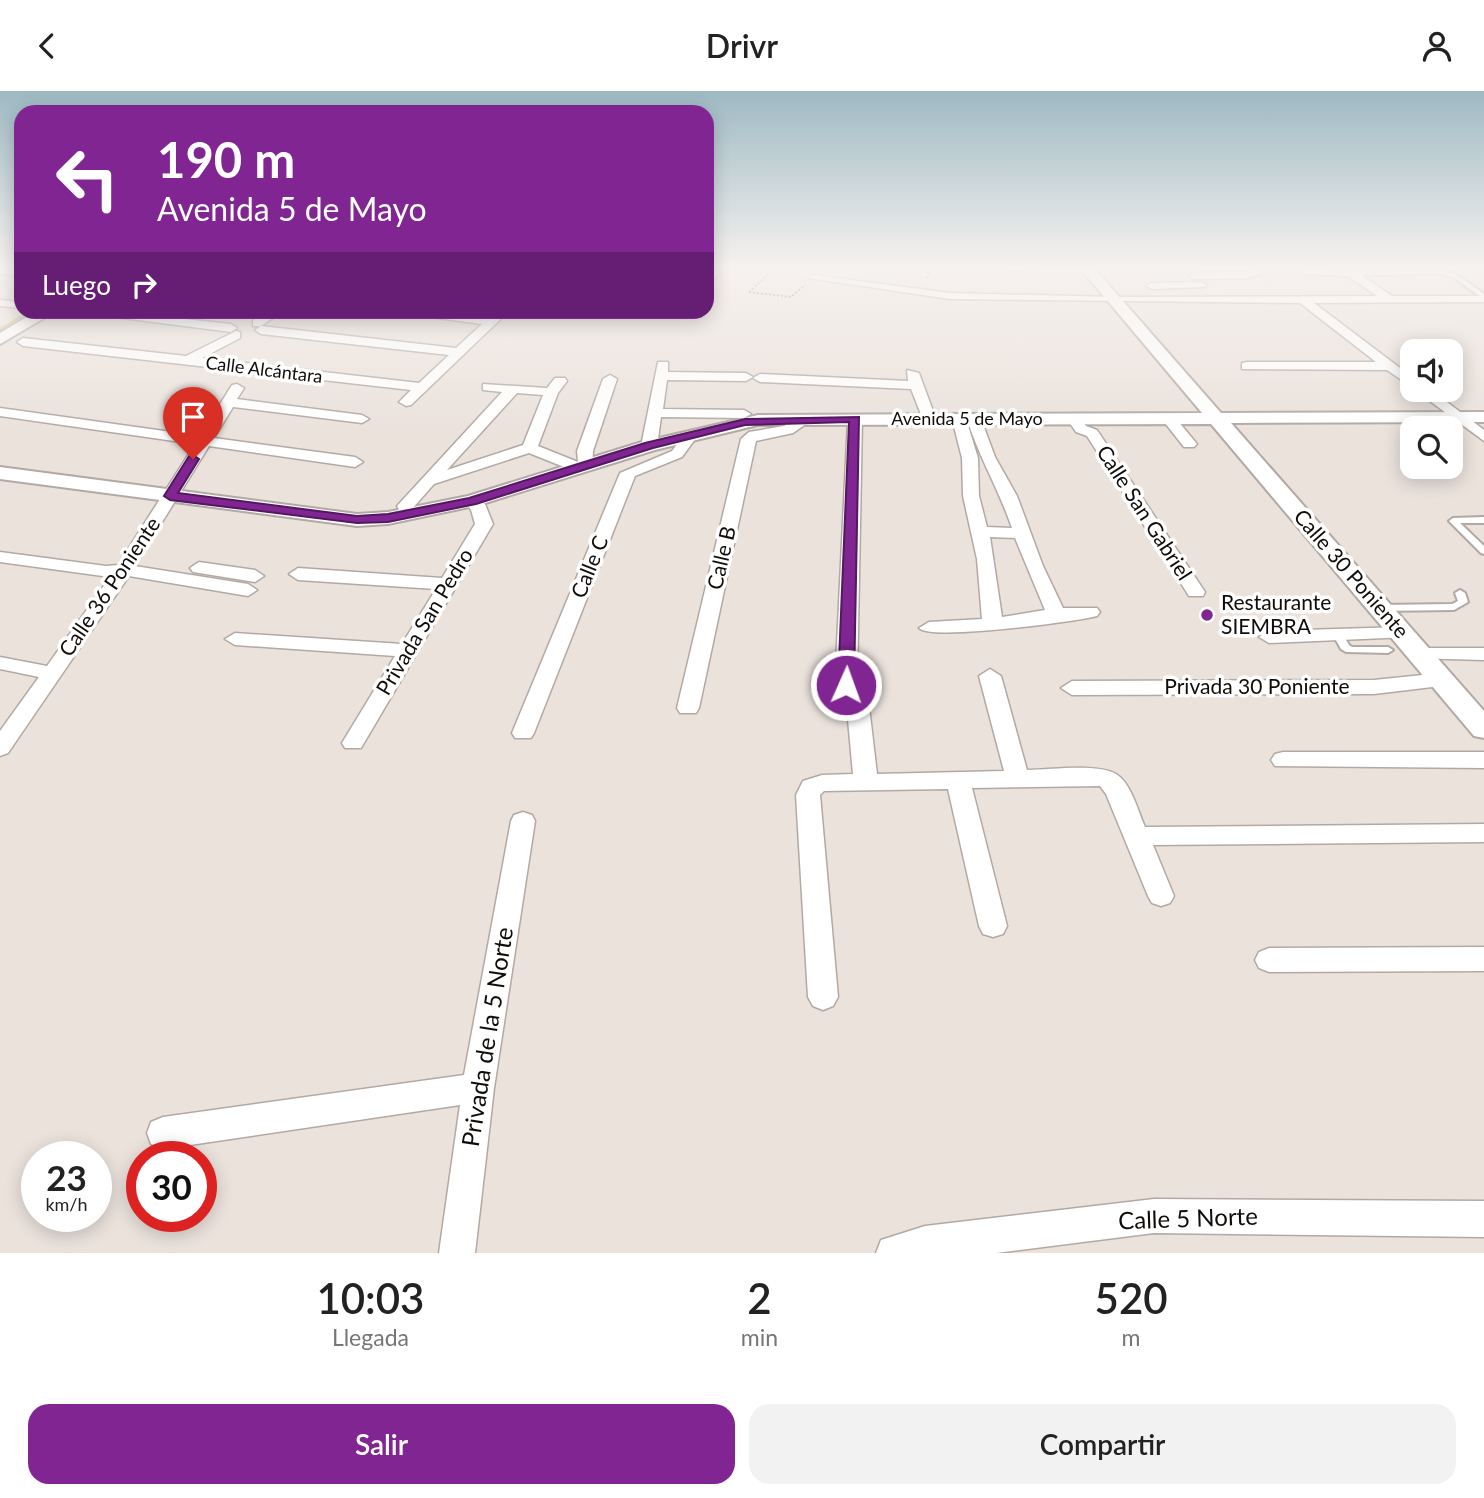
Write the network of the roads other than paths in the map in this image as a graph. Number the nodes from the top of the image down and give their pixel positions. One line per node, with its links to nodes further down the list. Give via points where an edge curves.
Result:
1 (29, 322): 9 (street)
2 (163, 322): 8 (street)
3 (265, 322): 7 (street)
4 (492, 322): 11 (street)
5 (1134, 322): 35 (street)
6 (1332, 322): 14 (street)
7 (259, 327): 8 (street); 11 (street)
8 (233, 331): 12 (street)
9 (0, 339)
10 (23, 342): 12 (street, Calle Alcántara)
11 (459, 352): 17 (street)
12 (189, 360): 17 (street, Calle Alcántara)
13 (1247, 366): 14 (street)
14 (1389, 366): 15 (street)
15 (1400, 374)
16 (610, 379): 45 (street)
17 (422, 387): 20 (street)
18 (488, 387): 19 (street)
19 (513, 389): 43 (street, via 555,387); 48 (street)
20 (406, 402)
21 (1438, 402): 25 (street)
22 (0, 412): 40 (street)
23 (655, 413): 24 (street); 33 (street, via 662,370 753,377 914,379); 42 (street)
24 (744, 414)
25 (1457, 416)
26 (1400, 417): 35 (street, Avenida 5 de Mayo)
27 (1463, 417): 28 (street, Avenida 5 de Mayo)
28 (1484, 417)
29 (1168, 418): 35 (street, Avenida 5 de Mayo); 37 (street, Avenida 5 de Mayo); 41 (street)
30 (362, 419): 40 (street, Calle 36 Poniente, via 233,395)
31 (807, 419): 32 (street, Avenida 5 de Mayo); 38 (street, Avenida 5 de Mayo, via 758,420); 78 (street, Calle B, via 749,439)
32 (855, 419): 33 (street, Avenida 5 de Mayo); 87 (street, via 851,692)
33 (929, 419): 34 (street, Avenida 5 de Mayo)
34 (967, 419): 37 (street, Avenida 5 de Mayo); 53 (street, via 971,496); 54 (street, via 1009,495)
35 (1218, 419): 63 (street, Calle 30 Poniente)
36 (1463, 421): 39 (street)
37 (1085, 424): 61 (street, Calle San Gabriel)
38 (691, 435): 42 (street, Avenida 5 de Mayo); 80 (street, Calle C, via 677,454 628,473)
39 (1484, 437)
40 (205, 440): 44 (street); 49 (street, Calle 36 Poniente)
41 (1189, 444)
42 (649, 446): 45 (street, Avenida 5 de Mayo)
43 (527, 450): 45 (street); 47 (street); 48 (street)
44 (355, 462)
45 (583, 467): 47 (street, Avenida 5 de Mayo)
46 (0, 473): 49 (street, Avenida 5 de Mayo)
47 (561, 474): 50 (street, Avenida 5 de Mayo)
48 (428, 481): 51 (street)
49 (170, 496): 50 (street, Avenida 5 de Mayo, via 357,520 433,511); 57 (street, Calle 36 Poniente)
50 (472, 501): 60 (street, Privada San Pedro, via 484,523)
51 (405, 506)
52 (1484, 520): 55 (lane, via 1453,521)
53 (979, 532): 54 (street); 66 (street)
54 (1022, 533): 65 (street)
55 (1484, 551)
56 (0, 558): 57 (street, via 106,572)
57 (128, 564): 59 (street); 74 (street, Calle 36 Poniente)
58 (298, 574): 60 (street)
59 (252, 583)
60 (448, 584): 71 (street, Privada San Pedro)
61 (1196, 592)
62 (1460, 593): 63 (lane, via 1463,602 1454,607)
63 (1379, 607): 70 (street, Calle 30 Poniente)
64 (1090, 612): 65 (street)
65 (1056, 614): 66 (street)
66 (993, 626): 67 (street)
67 (929, 628)
68 (1269, 637): 70 (street, via 1338,635)
69 (235, 639): 71 (street)
70 (1403, 646): 72 (street); 76 (street, Calle 30 Poniente)
71 (408, 652): 81 (street, Privada San Pedro)
72 (1484, 655)
73 (0, 663): 74 (street)
74 (52, 673): 82 (street, Calle 36 Poniente)
75 (990, 676): 85 (street)
76 (1442, 680): 77 (street, Privada 30 Poniente, via 1374,687); 79 (street, Calle 30 Poniente)
77 (1072, 688)
78 (688, 708)
79 (1484, 729)
80 (523, 733)
81 (353, 743)
82 (0, 748)
83 (1283, 760): 84 (street)
84 (1484, 760)
85 (1018, 779): 86 (street); 90 (street, via 1099,777 1108,781 1117,790)
86 (958, 780): 87 (street); 92 (street)
87 (866, 782): 95 (street, via 822,783 811,787 808,795)
88 (523, 821): 96 (street, Privada de la 5 Norte)
89 (1484, 833): 90 (street)
90 (1136, 836): 91 (street)
91 (1161, 896)
92 (993, 926)
93 (1484, 959): 94 (street)
94 (1269, 960)
95 (823, 997)
96 (478, 1088): 97 (street); 99 (street, Privada de la 5 Norte)
97 (163, 1133)
98 (1484, 1219): 100 (street, Calle 5 Norte, via 1154,1216 925,1244)
99 (457, 1253)
100 (894, 1253)

